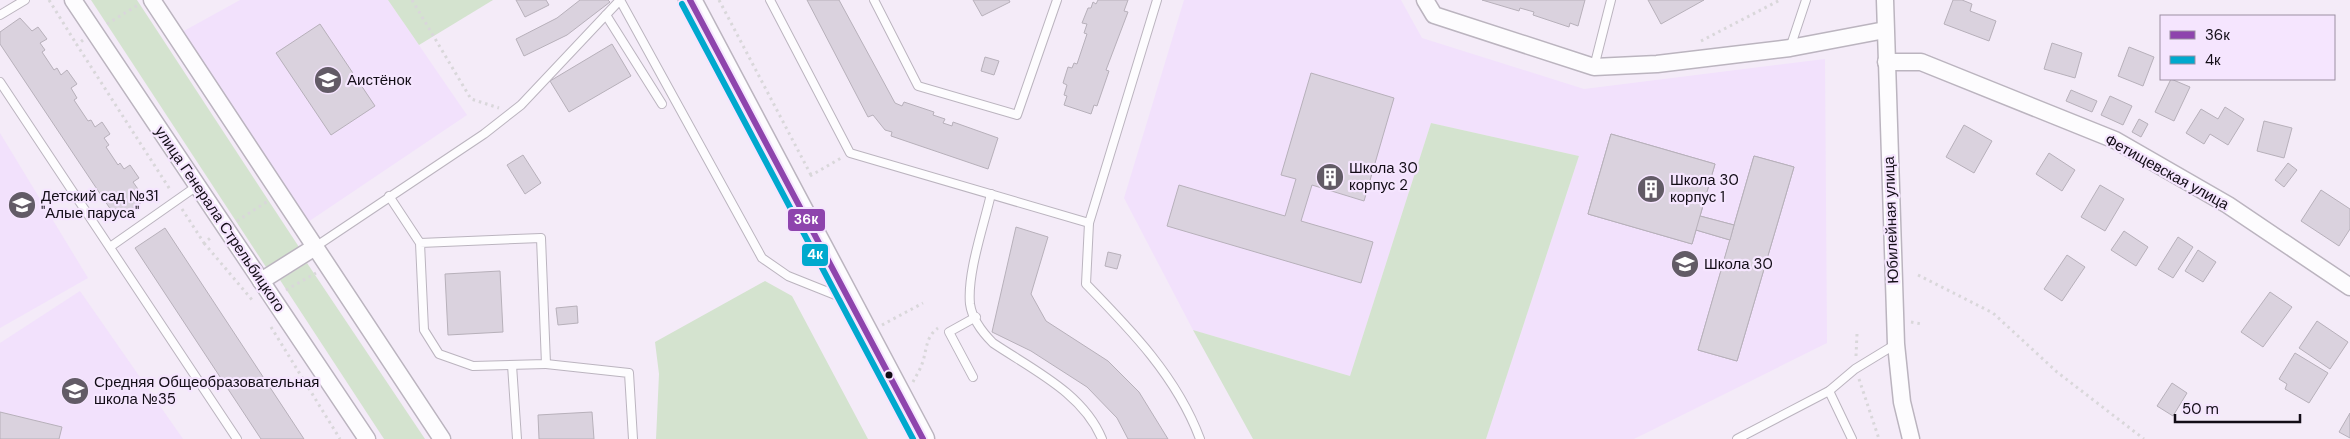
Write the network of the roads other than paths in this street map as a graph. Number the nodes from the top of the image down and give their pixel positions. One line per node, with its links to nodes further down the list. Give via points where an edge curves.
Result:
1 (25, 0): 14 (lane)
2 (73, 0): 22 (street, улица Генерала Стрельбицкого)
3 (620, 0): 15 (lane); 31 (lane, via 762,258 788,276)
4 (690, 0): 31 (main road)
5 (770, 0): 23 (lane, via 850,153)
6 (874, 0): 7 (lane, via 918,86 1018,115)
7 (1057, 0)
8 (1157, 0): 25 (lane)
9 (1425, 0): 19 (street, via 1434,15)
10 (1611, 0): 19 (lane)
11 (1806, 0): 17 (lane)
12 (1885, 0): 16 (street, Юбилейная улица)
13 (146, 2): 28 (street)
14 (0, 15)
15 (606, 15): 21 (lane); 24 (lane, via 521,105 484,134)
16 (1885, 30): 17 (street); 18 (street, Юбилейная улица)
17 (1790, 48): 19 (street, via 1657,64)
18 (1886, 62): 30 (street, Фетищевская улица, via 1921,62 2115,140 2228,205); 33 (street, Юбилейная улица)
19 (1594, 67)
20 (0, 82): 27 (lane)
21 (662, 104)
22 (197, 186): 27 (lane); 29 (street, улица Генерала Стрельбицкого)
23 (991, 194): 25 (lane); 32 (lane, via 970,284 971,306)
24 (389, 196): 26 (lane); 28 (lane)
25 (1089, 223): 45 (lane, via 1086,284 1138,338 1178,392)
26 (420, 244): 34 (lane, via 541,238); 35 (lane, via 424,330 439,354 473,366)
27 (110, 247): 38 (lane)
28 (315, 247): 29 (street); 40 (street)
29 (261, 280): 39 (street, улица Генерала Стрельбицкого)
30 (2350, 287)
31 (850, 300): 43 (main road)
32 (976, 317): 36 (lane, via 948,332); 44 (lane, via 993,343 1071,395 1096,424)
33 (1896, 344): 37 (lane, via 1855,369); 48 (street, Юбилейная улица, via 1902,402)
34 (546, 364): 35 (lane); 42 (lane, via 629,373)
35 (512, 365): 41 (lane)
36 (973, 377)
37 (1829, 391): 46 (lane); 47 (lane)
38 (237, 439)
39 (367, 439)
40 (442, 439)
41 (517, 439)
42 (633, 439)
43 (924, 439)
44 (1102, 439)
45 (1200, 439)
46 (1737, 439)
47 (1852, 439)
48 (1911, 439)

